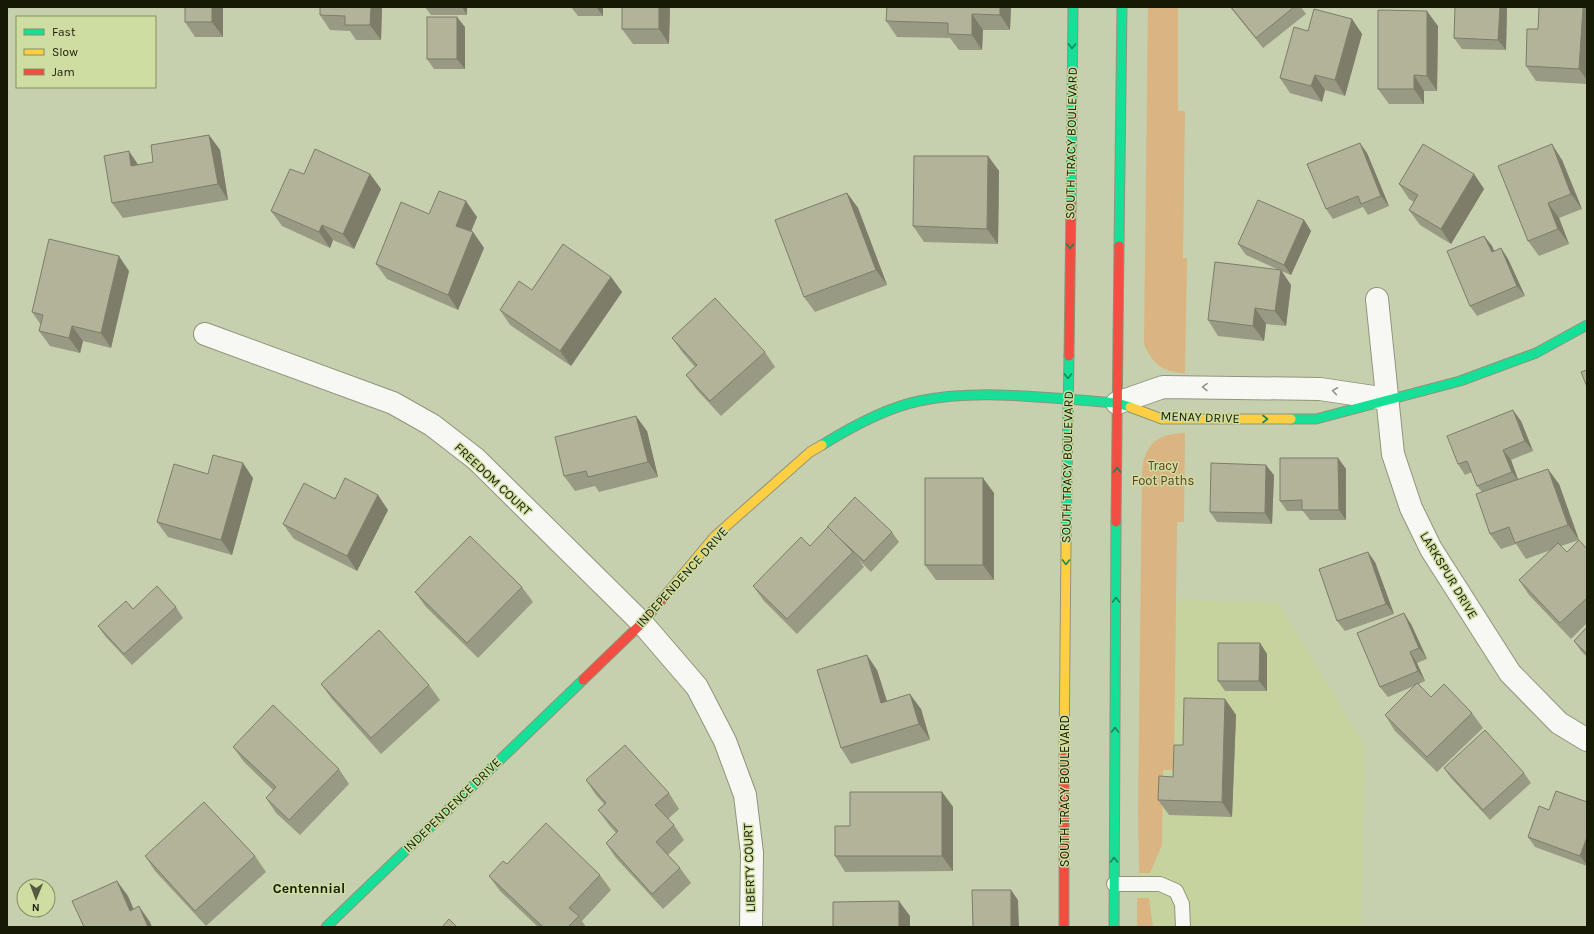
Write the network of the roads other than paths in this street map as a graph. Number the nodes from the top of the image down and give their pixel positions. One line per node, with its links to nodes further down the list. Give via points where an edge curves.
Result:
1 (1072, 7): 6 (main road, SOUTH TRACY BOULEVARD, one-way to 6)
2 (1122, 7): 8 (main road)
3 (1377, 299): 7 (street, LARKSPUR DRIVE)
4 (1587, 325): 7 (main road, MENAY DRIVE, via 1536,353 1460,381)
5 (205, 334): 9 (street, FREEDOM COURT, via 393,404 432,425 476,459)
6 (1068, 399): 8 (main road, INDEPENDENCE DRIVE); 9 (main road, INDEPENDENCE DRIVE, via 969,394 918,401 860,422 810,452 715,536); 14 (main road, SOUTH TRACY BOULEVARD, one-way to 14)
7 (1387, 399): 8 (street, MENAY DRIVE, one-way to 8, via 1320,389 1163,387); 8 (main road, MENAY DRIVE, one-way to 7, via 1162,419 1316,419); 10 (street, LARKSPUR DRIVE, via 1393,454 1411,508 1431,549 1510,673 1559,724)
8 (1117, 403): 11 (main road, one-way to 8)
9 (642, 623): 12 (main road, INDEPENDENCE DRIVE); 13 (street, LIBERTY COURT, via 697,687 725,741 745,795 752,853)
10 (1587, 740)
11 (1114, 884): 15 (main road); 16 (lane, via 1160,884 1176,891 1182,904)
12 (326, 927)
13 (752, 927)
14 (1064, 927)
15 (1114, 927)
16 (1183, 927)

